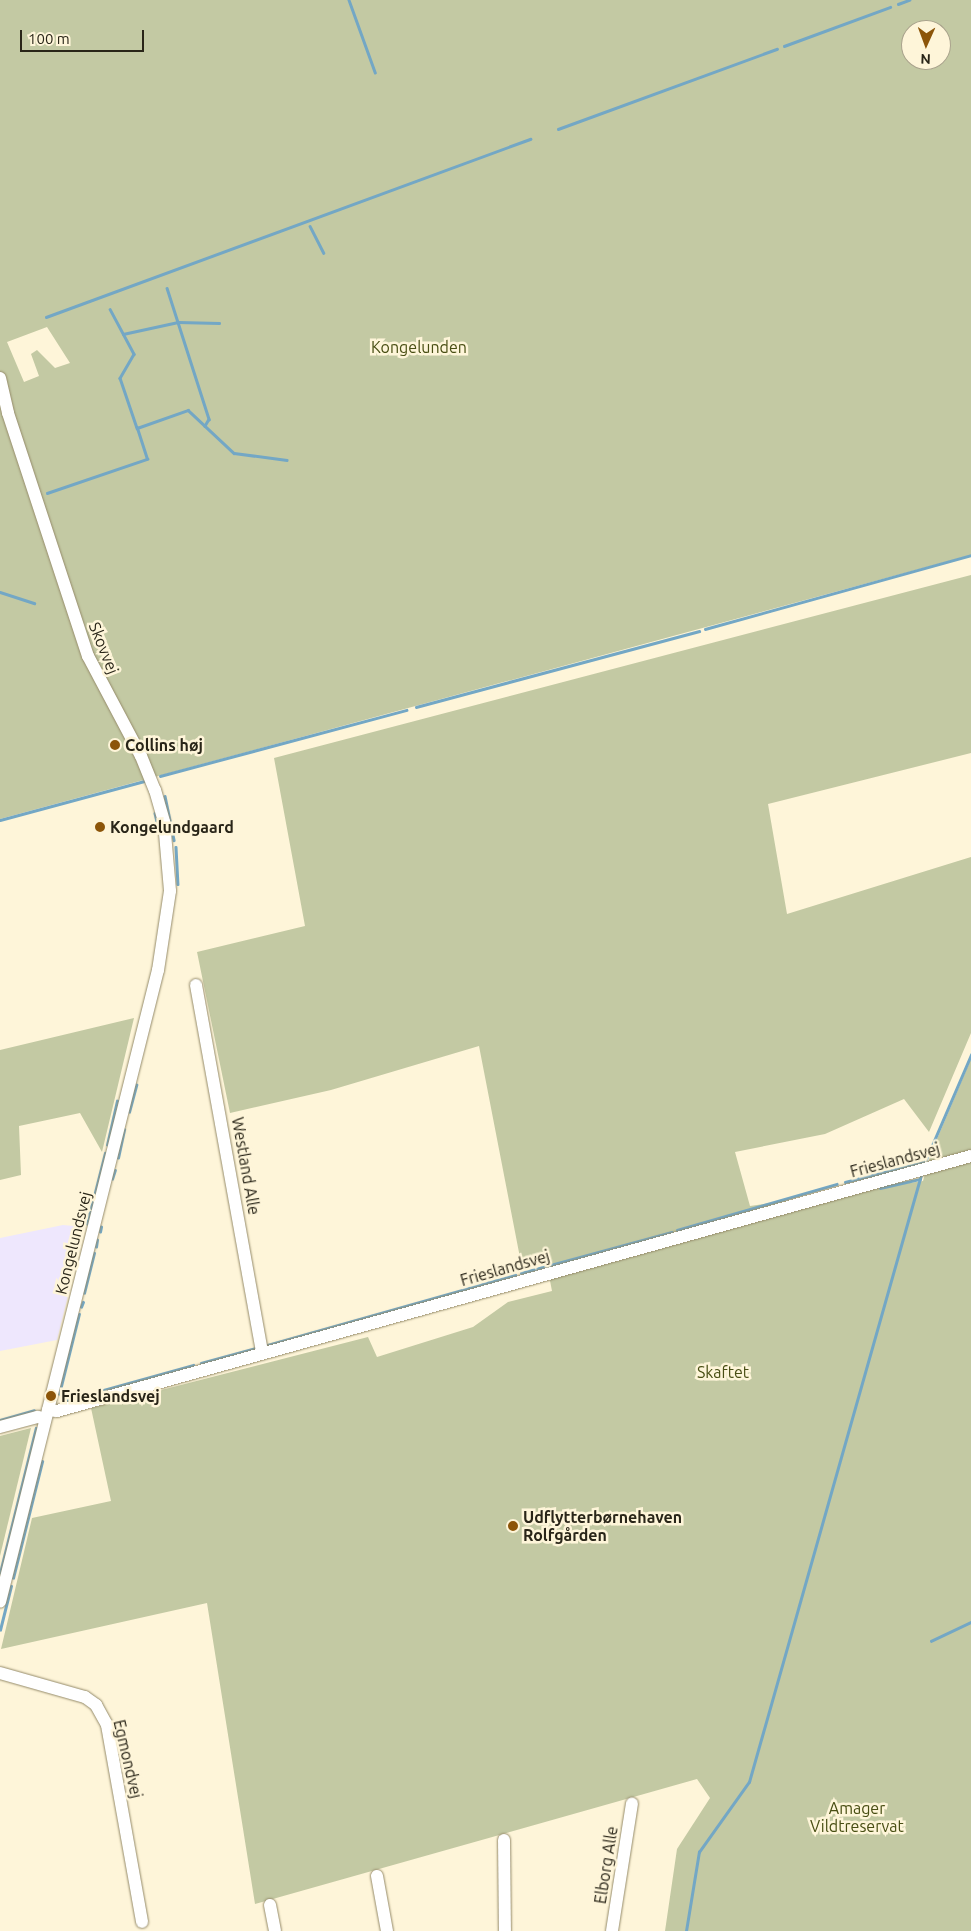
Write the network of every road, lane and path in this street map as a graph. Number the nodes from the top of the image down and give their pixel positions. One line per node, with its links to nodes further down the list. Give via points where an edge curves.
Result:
1 (0, 378): 3 (street, Skovvej)
2 (0, 394): 3 (street, Skovvej)
3 (8, 413): 4 (street, Skovvej, via 88,656 141,756 155,790 164,822)
4 (170, 891): 8 (street, Kongelundsvej, via 158,970)
5 (196, 985): 7 (street, Westland Alle)
6 (971, 1156): 7 (street, Frieslandsvej)
7 (262, 1352): 8 (street, Frieslandsvej)
8 (47, 1414): 9 (street, Frieslandsvej); 10 (street, Kongelundsvej)
9 (0, 1427)
10 (0, 1602)
11 (0, 1673): 16 (street, Egmondvej, via 85,1697 96,1705 107,1725)
12 (632, 1804): 20 (street, Elborg Alle)
13 (504, 1840): 19 (street)
14 (376, 1876): 18 (street)
15 (270, 1905): 17 (street)
16 (142, 1922)
17 (275, 1931)
18 (387, 1931)
19 (505, 1931)
20 (612, 1931)

